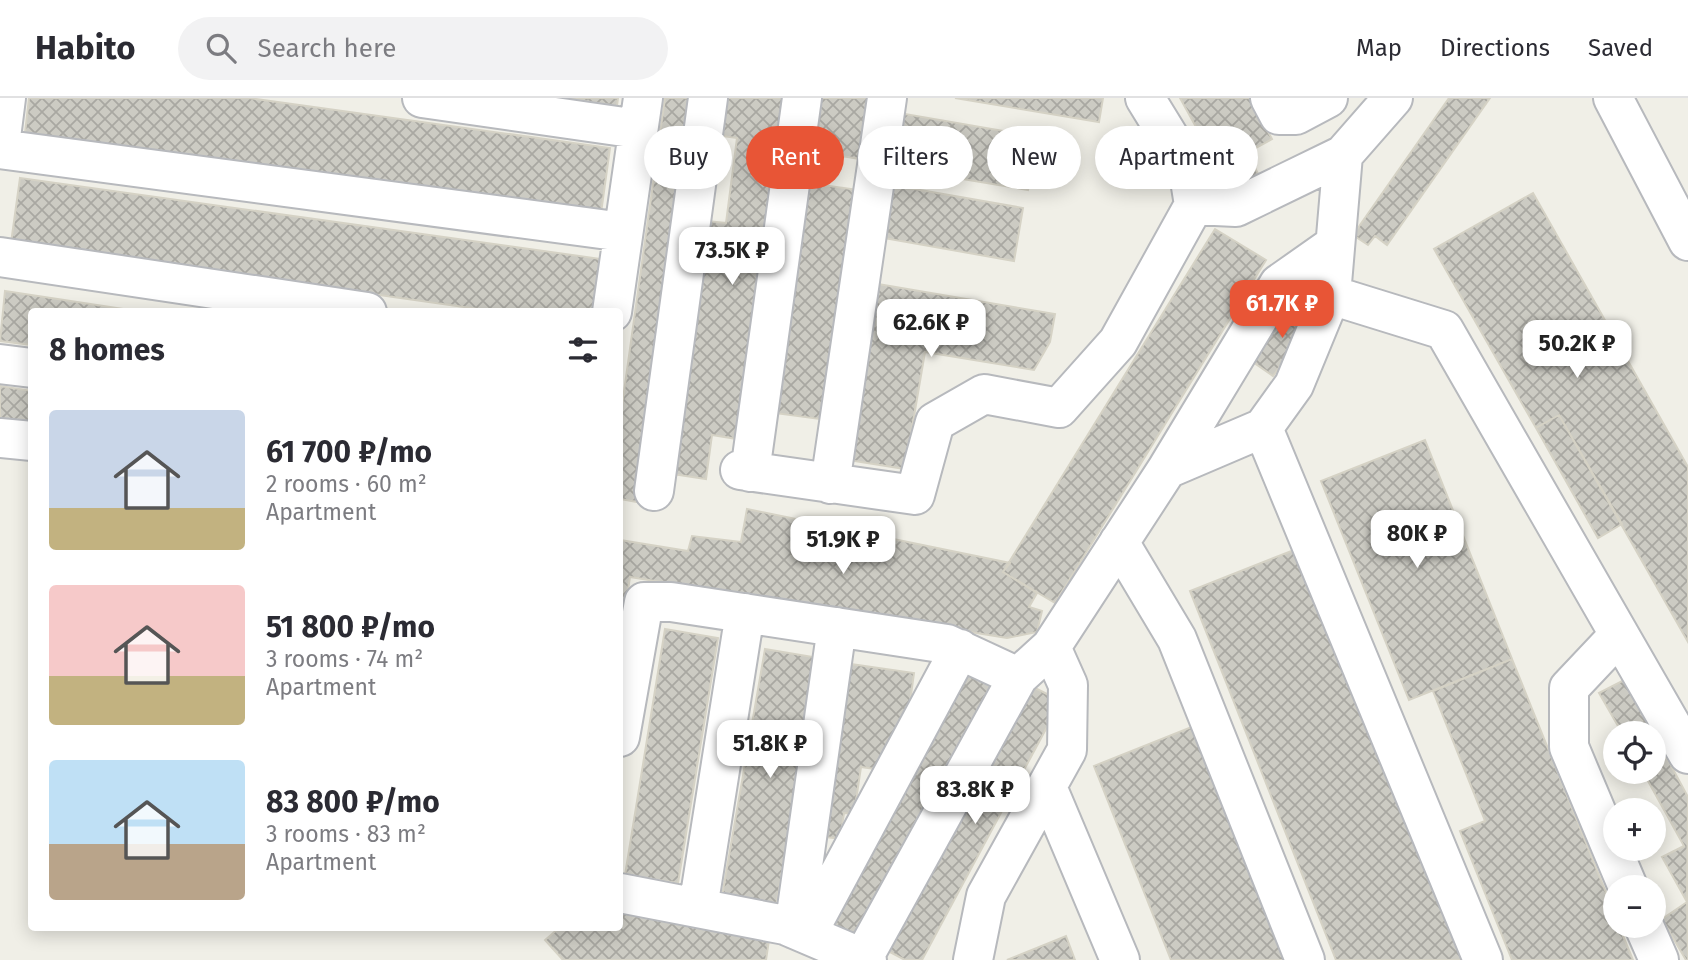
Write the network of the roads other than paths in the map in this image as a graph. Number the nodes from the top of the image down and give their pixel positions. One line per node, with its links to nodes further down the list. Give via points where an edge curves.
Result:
1 (6, 98): 12 (lane)
2 (422, 98): 11 (lane)
3 (708, 98): 29 (lane)
4 (802, 98): 28 (lane, via 745,471)
5 (887, 98): 28 (lane)
6 (1145, 98): 14 (lane, via 1188,168)
7 (1270, 98): 8 (lane, via 1279,115 1296,115)
8 (1328, 98)
9 (1393, 98): 13 (lane)
10 (1613, 98): 16 (lane)
11 (641, 114): 15 (lane)
12 (0, 147): 15 (lane)
13 (1343, 155): 14 (lane, via 1236,207); 17 (lane)
14 (1194, 205): 28 (lane, via 1118,342 1059,408 984,394 935,422 915,495)
15 (623, 232): 21 (lane)
16 (1688, 241)
17 (1334, 246): 19 (lane); 27 (lane, via 1279,284)
18 (0, 257): 20 (lane)
19 (1331, 295): 24 (lane, via 1294,385); 33 (lane, via 1444,330)
20 (340, 308)
21 (613, 308)
22 (0, 364): 23 (lane)
23 (28, 368)
24 (1263, 428): 27 (lane); 49 (lane)
25 (0, 438): 26 (lane)
26 (28, 442)
27 (1167, 469): 30 (lane)
28 (830, 484)
29 (654, 491)
30 (1119, 542): 34 (lane); 48 (lane, via 1177,639)
31 (745, 613): 32 (lane); 37 (lane, via 644,602); 42 (lane)
32 (837, 627): 35 (lane, via 947,643); 43 (lane)
33 (1619, 635): 38 (lane); 40 (lane, via 1569,688 1569,747)
34 (1051, 646): 36 (lane); 39 (lane, via 1068,685 1067,750)
35 (960, 649): 36 (lane); 43 (lane)
36 (1018, 677): 45 (lane)
37 (623, 720)
38 (1688, 754)
39 (1046, 787): 46 (lane, via 986,896); 47 (lane)
40 (1623, 875)
41 (623, 894): 42 (lane)
42 (698, 908): 43 (lane)
43 (800, 932): 45 (lane)
44 (1649, 938): 50 (lane)
45 (864, 959)
46 (973, 960)
47 (1120, 960)
48 (1305, 960)
49 (1483, 960)
50 (1659, 960)

